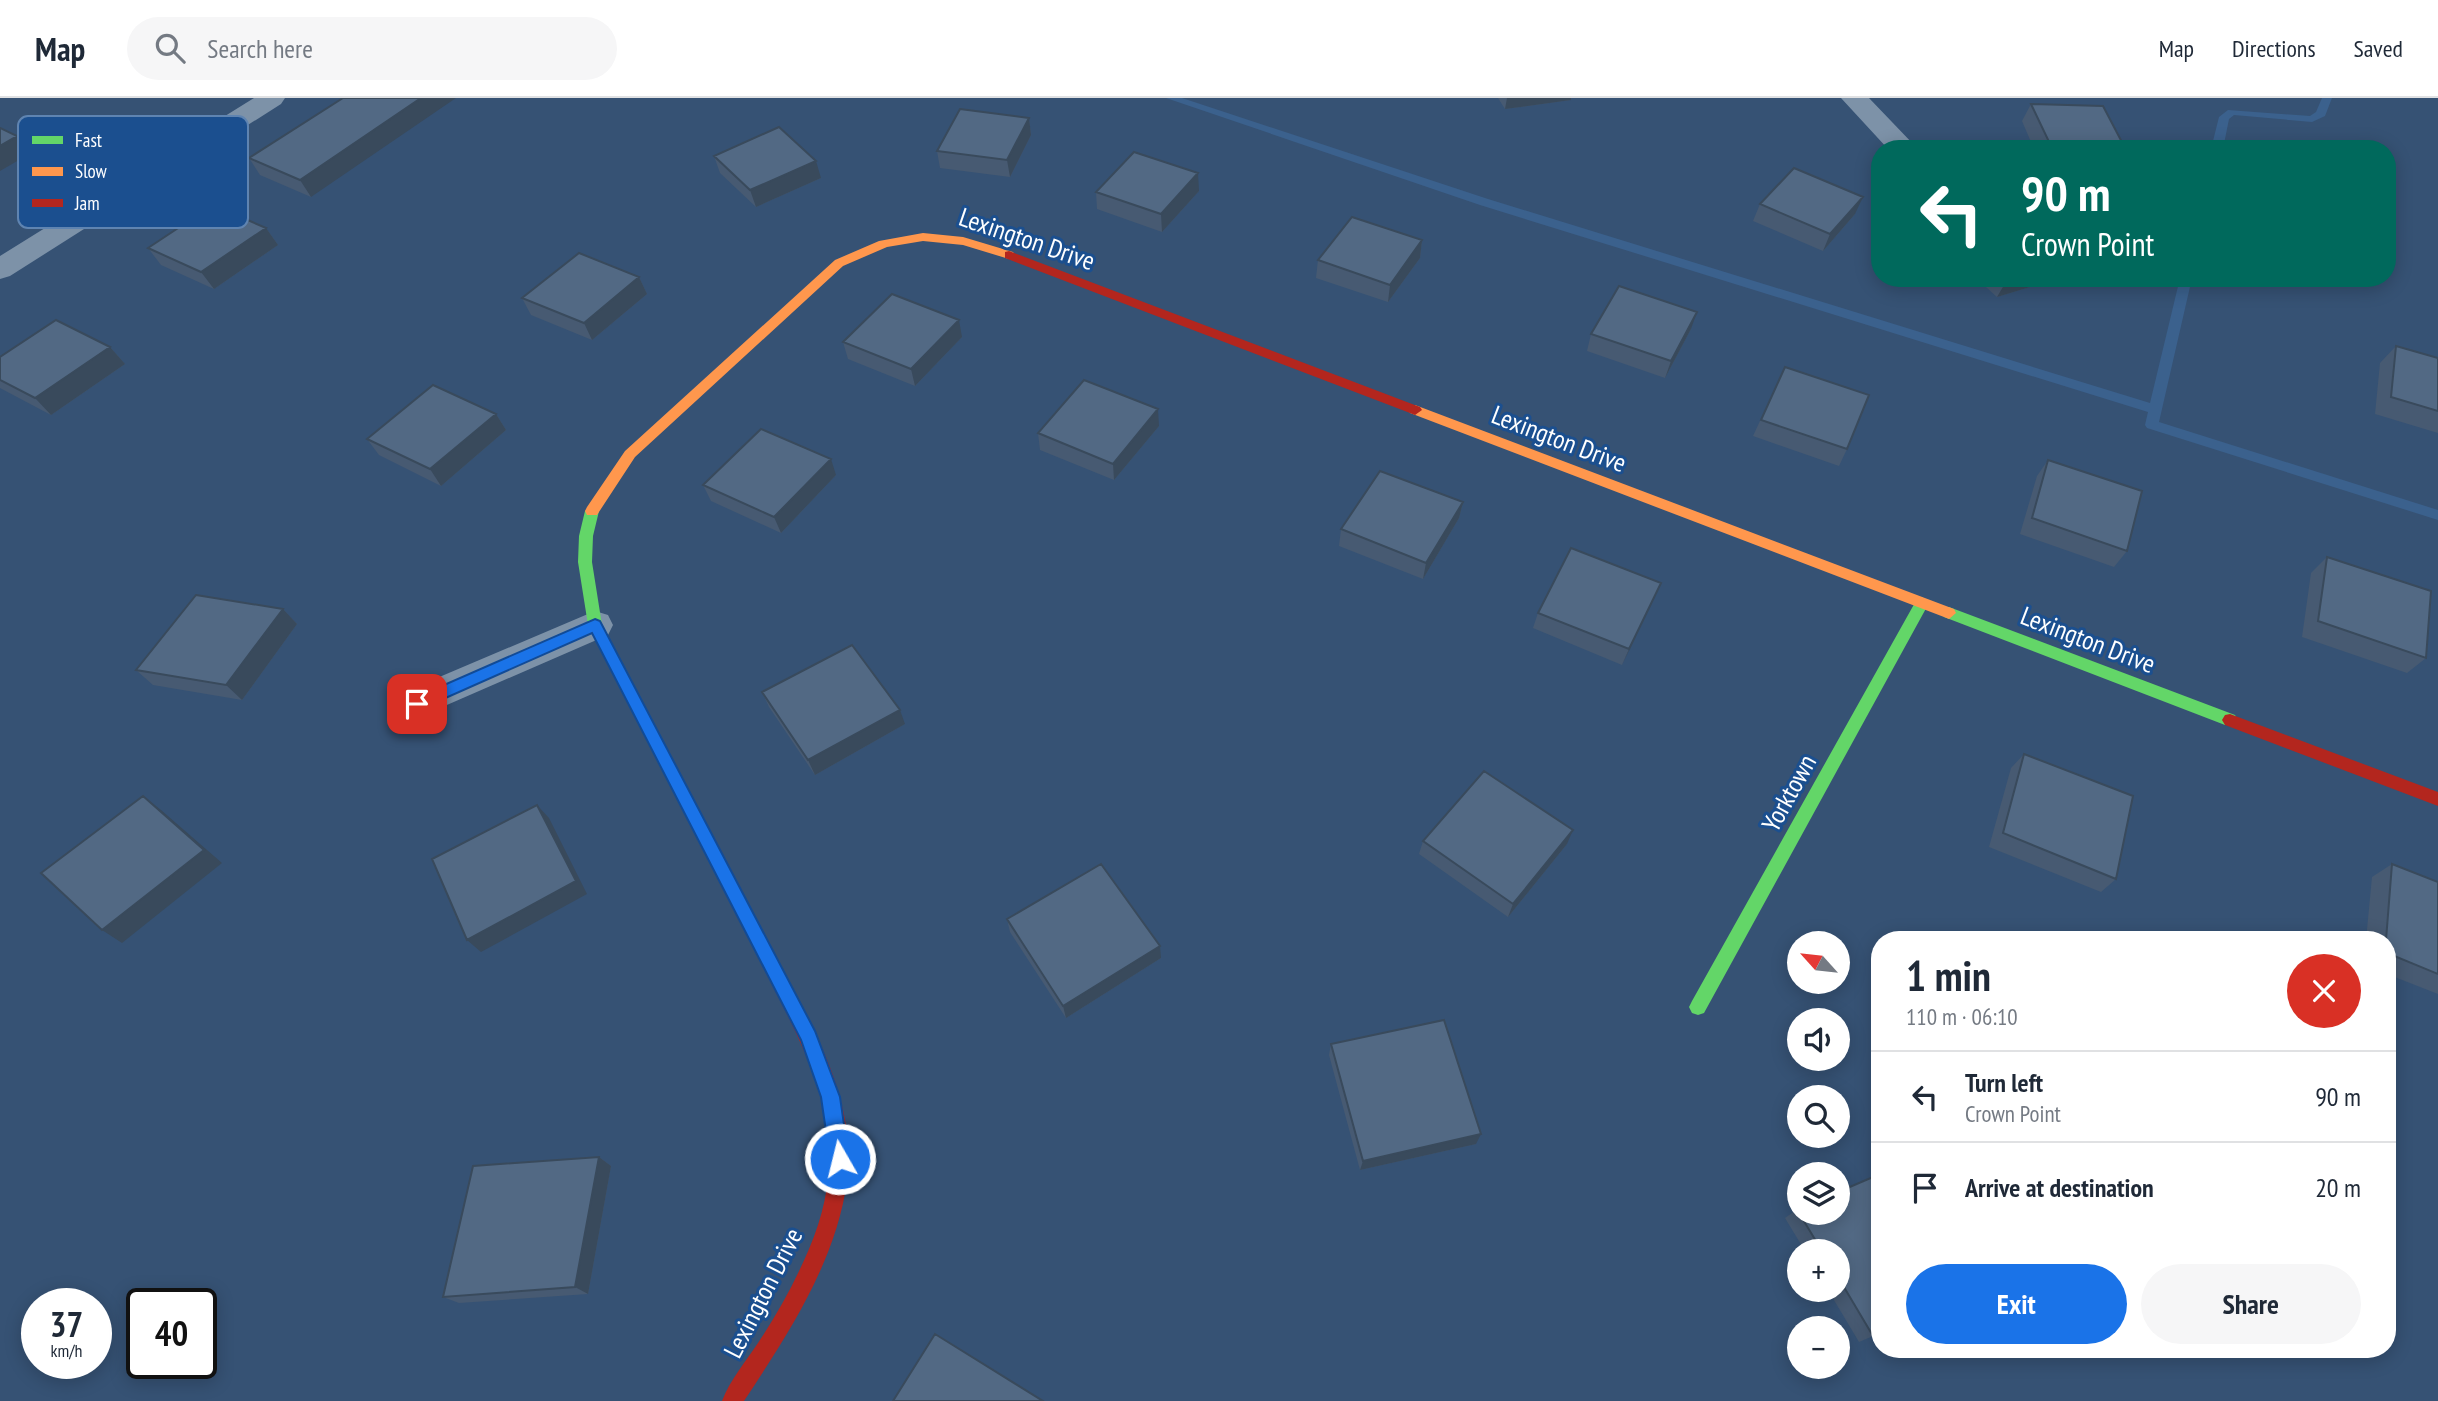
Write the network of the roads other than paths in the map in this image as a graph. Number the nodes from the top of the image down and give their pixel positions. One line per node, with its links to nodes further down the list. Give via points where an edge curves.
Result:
1 (272, 98): 3 (street)
2 (1854, 98): 4 (street)
3 (243, 116)
4 (1895, 140)
5 (65, 228): 6 (street)
6 (0, 269)
7 (1922, 603): 8 (street, Lexington Drive, via 991,248 950,236 907,234 839,263 630,454 588,522 586,596); 10 (street, Lexington Drive); 11 (street, Yorktown)
8 (595, 625): 9 (street); 12 (street, Lexington Drive, via 809,1037 831,1097 840,1159 830,1213 805,1277)
9 (417, 704)
10 (2438, 799)
11 (1698, 1007)
12 (732, 1401)

